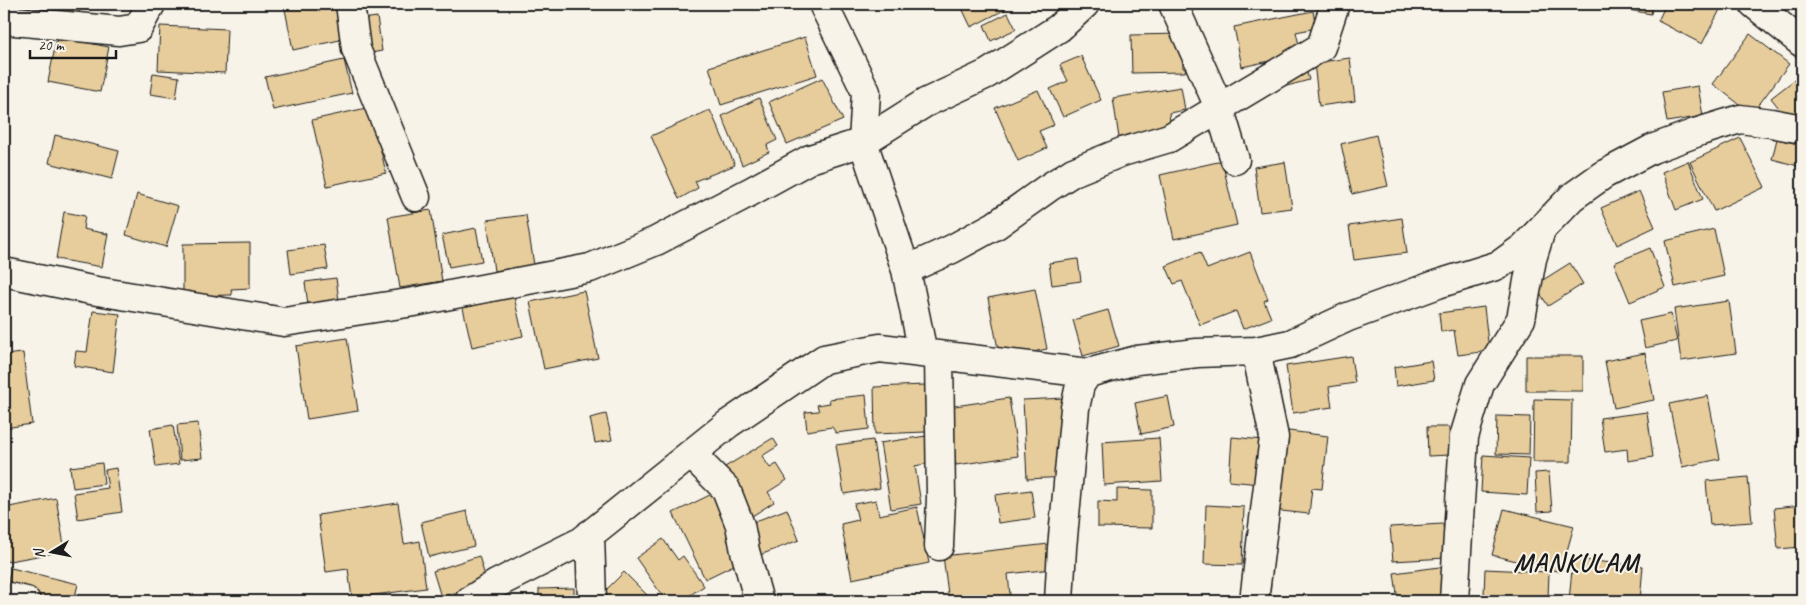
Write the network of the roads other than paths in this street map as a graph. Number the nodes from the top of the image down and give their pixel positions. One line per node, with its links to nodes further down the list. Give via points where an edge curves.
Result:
1 (151, 4): 8 (street, via 138,28 119,31)
2 (350, 4): 14 (street, via 356,48)
3 (823, 4): 12 (street, via 866,92)
4 (1085, 4): 12 (street, via 1059,28 987,74 925,103)
5 (1173, 4): 10 (street)
6 (1334, 4): 10 (street, via 1321,47)
7 (1754, 4): 9 (street)
8 (4, 20)
9 (1802, 43)
10 (1219, 107): 13 (street); 16 (street, via 1169,138 1073,172 996,225)
11 (1802, 129): 15 (street, via 1740,119 1652,149 1603,175 1572,197)
12 (863, 142): 16 (street); 17 (street, via 810,159 656,241 590,268 414,302 284,322)
13 (1235, 160)
14 (416, 197)
15 (1541, 230): 18 (street, via 1499,265 1348,317 1290,344); 31 (street, via 1520,319 1480,384 1464,436)
16 (906, 270): 19 (street)
17 (4, 272)
18 (1256, 351): 20 (street, via 1137,360); 30 (street, via 1274,438)
19 (931, 354): 20 (street); 21 (street, via 880,348 824,359 728,424); 23 (street, via 941,498)
20 (1088, 374): 29 (street, via 1080,384 1075,408)
21 (691, 454): 22 (street); 25 (street, via 726,489 740,525)
22 (590, 534): 27 (street); 28 (street)
23 (939, 546)
24 (4, 596): 26 (street)
25 (758, 598)
26 (26, 601)
27 (469, 601)
28 (592, 601)
29 (1059, 601)
30 (1254, 601)
31 (1454, 601)

